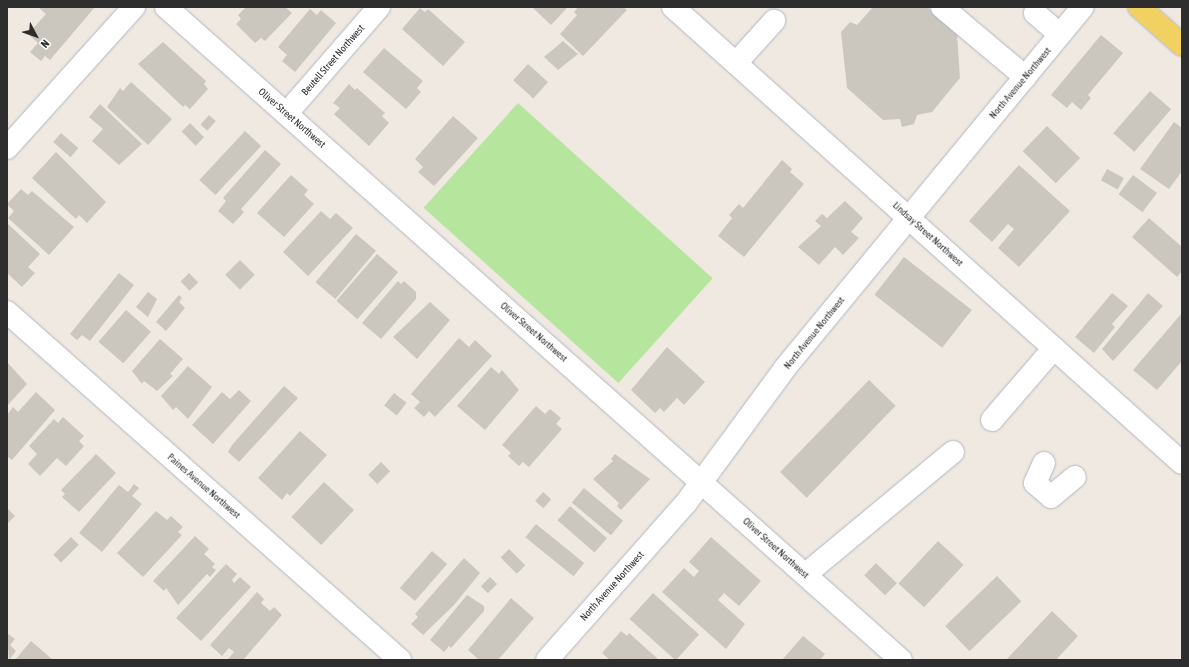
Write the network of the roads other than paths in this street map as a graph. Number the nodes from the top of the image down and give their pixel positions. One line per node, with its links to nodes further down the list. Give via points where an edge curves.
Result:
1 (134, 7): 15 (street)
2 (166, 7): 14 (street, Oliver Street Northwest)
3 (379, 7): 14 (street, Beutell Street Northwest)
4 (673, 7): 12 (street, Lindsay Street Northwest)
5 (942, 7): 13 (street)
6 (1083, 7): 10 (street, North Avenue Northwest)
7 (1139, 7): 11 (main road)
8 (1035, 13): 10 (street)
9 (774, 21): 12 (street)
10 (1060, 35): 13 (street, North Avenue Northwest)
11 (1182, 45)
12 (736, 63): 16 (street, Lindsay Street Northwest)
13 (1025, 77): 16 (street, North Avenue Northwest)
14 (286, 114): 24 (street, Oliver Street Northwest)
15 (7, 148)
16 (909, 217): 18 (street, Lindsay Street Northwest); 24 (street, North Avenue Northwest, via 785,368)
17 (7, 312): 26 (street, Paines Avenue Northwest)
18 (1054, 348): 19 (street); 22 (street, Lindsay Street Northwest)
19 (992, 420)
20 (953, 452): 25 (street)
21 (1044, 463): 23 (street, via 1035,483 1051,497)
22 (1182, 463)
23 (1075, 477)
24 (701, 480): 25 (street, Oliver Street Northwest); 27 (street, North Avenue Northwest, via 686,503)
25 (806, 574): 28 (street, Oliver Street Northwest)
26 (400, 660)
27 (547, 660)
28 (901, 660)

